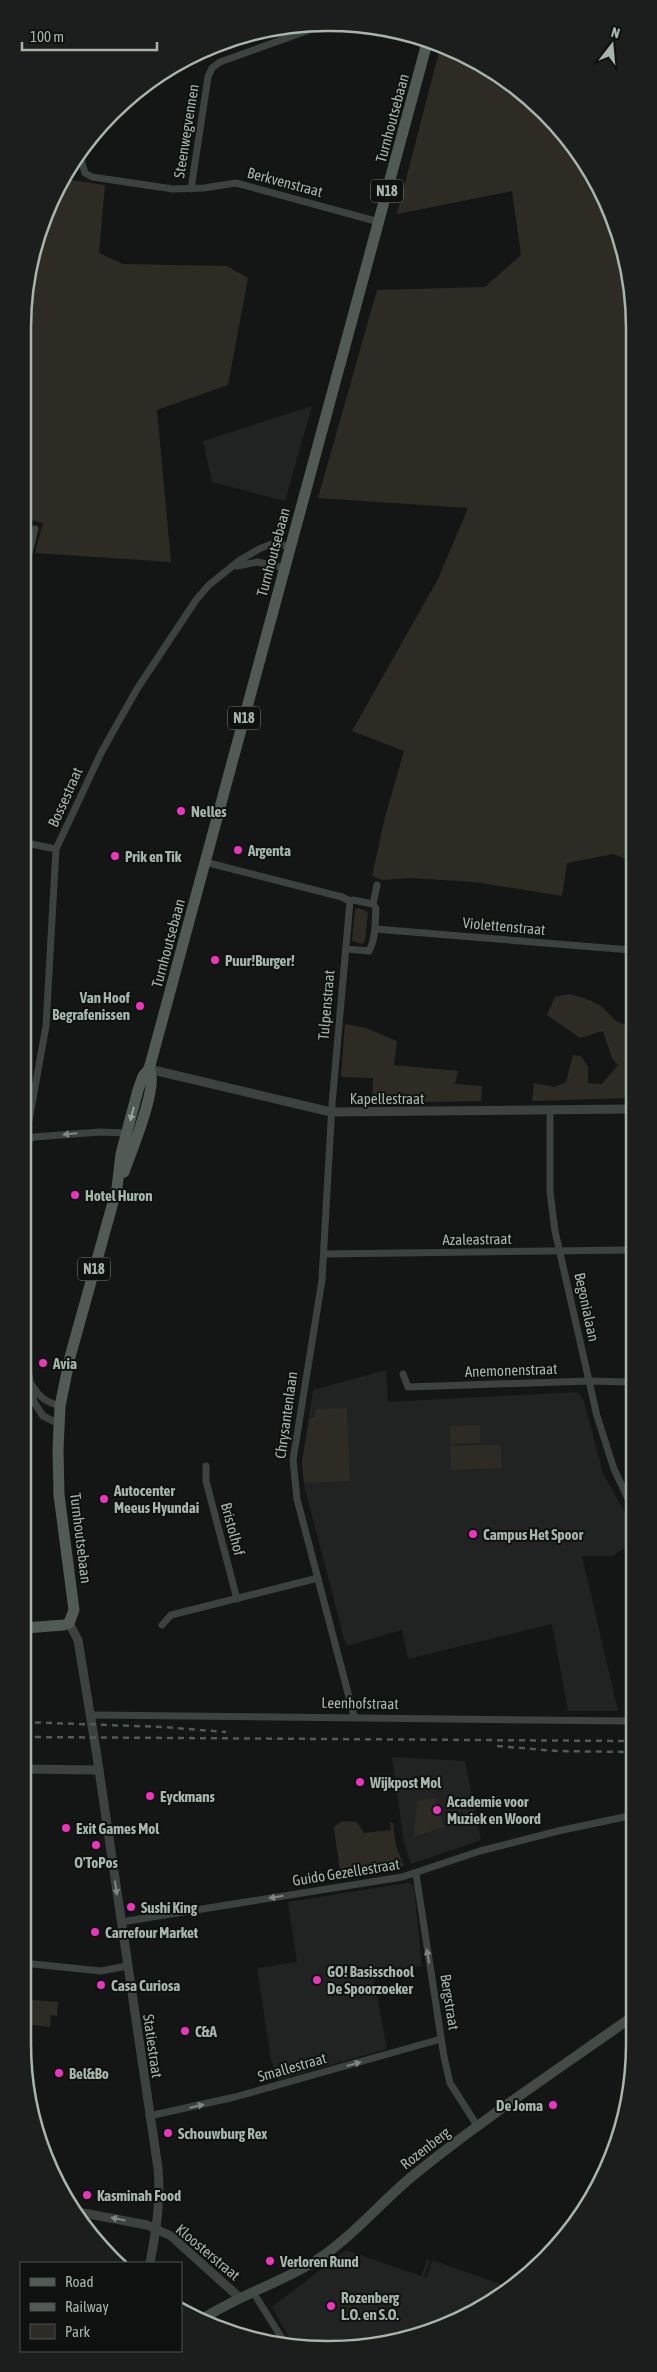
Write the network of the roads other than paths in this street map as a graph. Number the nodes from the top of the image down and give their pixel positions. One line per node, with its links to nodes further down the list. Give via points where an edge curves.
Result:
1 (302, 33): 4 (street, Steenwegvennen, via 220,62 212,68 208,76)
2 (426, 48): 5 (main road, Turnhoutsebaan / N18)
3 (82, 162): 4 (street, Berkvenstraat, via 85,173 92,177)
4 (191, 189): 5 (street, Berkvenstraat, via 236,183)
5 (379, 222): 8 (main road, Turnhoutsebaan / N18)
6 (35, 529): 7 (street)
7 (31, 545)
8 (291, 547): 9 (street, Bossestraat, via 274,543); 10 (main road, Turnhoutsebaan / N18)
9 (234, 566): 10 (street, via 257,562); 12 (street, Bossestraat, via 196,600 137,690 89,775)
10 (285, 568): 13 (main road, Turnhoutsebaan / N18)
11 (31, 844): 12 (street)
12 (56, 849): 24 (street, Bossestraat, via 46,1026)
13 (205, 862): 15 (street); 20 (main road, Turnhoutsebaan / N18)
14 (377, 885): 16 (street)
15 (350, 901): 16 (street); 18 (street, Tulpenstraat)
16 (373, 904): 17 (street, via 376,908)
17 (375, 929): 18 (street, via 369,952); 19 (street, Violettenstraat)
18 (346, 949): 23 (street, Tulpenstraat)
19 (626, 950)
20 (149, 1069): 23 (street, Kapellestraat); 25 (main road, Turnhoutsebaan / N18, one-way to 25, via 141,1080); 27 (main road, Turnhoutsebaan / N18, via 152,1078 148,1098 134,1145)
21 (626, 1109): 22 (street, Kapellestraat)
22 (550, 1110): 23 (street, Kapellestraat); 29 (street, Begonialaan, via 550,1192)
23 (332, 1112): 30 (street, Chrysantenlaan)
24 (31, 1113)
25 (127, 1133): 26 (street, one-way to 26, via 100,1132); 27 (main road, Turnhoutsebaan / N18)
26 (31, 1139)
27 (116, 1188): 36 (main road, Turnhoutsebaan / N18)
28 (626, 1250): 29 (street, Azaleastraat)
29 (560, 1251): 30 (street, Azaleastraat); 33 (street, Begonialaan)
30 (324, 1254): 40 (street, Chrysantenlaan, via 293,1460 297,1499)
31 (403, 1374): 33 (street, Anemonenstraat, via 408,1387)
32 (31, 1381): 35 (street)
33 (589, 1382): 34 (street, Anemonenstraat); 39 (street, Begonialaan, via 607,1450)
34 (626, 1382)
35 (32, 1385): 36 (street, via 38,1396); 37 (street, via 34,1402 43,1416)
36 (60, 1406): 37 (main road, Turnhoutsebaan / N18)
37 (59, 1424): 42 (main road, Turnhoutsebaan / N18, via 60,1495 74,1610)
38 (206, 1466): 41 (street, Bristolhof, via 206,1482)
39 (626, 1494)
40 (318, 1578): 41 (street); 46 (street, Chrysantenlaan)
41 (237, 1598): 43 (street, via 171,1616)
42 (69, 1623): 44 (main road); 45 (street, via 78,1640)
43 (162, 1625)
44 (31, 1628)
45 (90, 1715): 46 (street, Leenhofstraat); 49 (street, Statiestraat)
46 (354, 1716): 47 (street, Leenhofstraat)
47 (626, 1721)
48 (31, 1769): 49 (street)
49 (99, 1770): 52 (street, Statiestraat, one-way to 52)
50 (626, 1817): 51 (street, Guido Gezellestraat, via 480,1851 427,1867)
51 (416, 1874): 52 (street, Guido Gezellestraat, one-way to 52); 56 (street, Bergstraat, one-way to 51)
52 (121, 1922): 54 (street, Statiestraat)
53 (31, 1964): 54 (street, via 101,1971)
54 (128, 1966): 57 (street, Statiestraat)
55 (626, 2021): 58 (main road, Rozenberg)
56 (442, 2039): 57 (street, Smallestraat, one-way to 56, via 235,2097); 58 (street, Bergstraat, via 450,2083)
57 (149, 2116): 60 (street, Statiestraat, via 159,2182)
58 (478, 2127): 62 (main road, Rozenberg, via 413,2175 326,2254)
59 (84, 2213): 60 (street, Kloosterstraat, one-way to 59)
60 (157, 2229): 61 (street, Statiestraat); 63 (street, Kloosterstraat, via 179,2242)
61 (150, 2262)
62 (253, 2292): 63 (main road, Rozenberg); 65 (street, Kloosterstraat)
63 (240, 2298): 64 (main road, Rozenberg)
64 (209, 2315)
65 (281, 2337)

